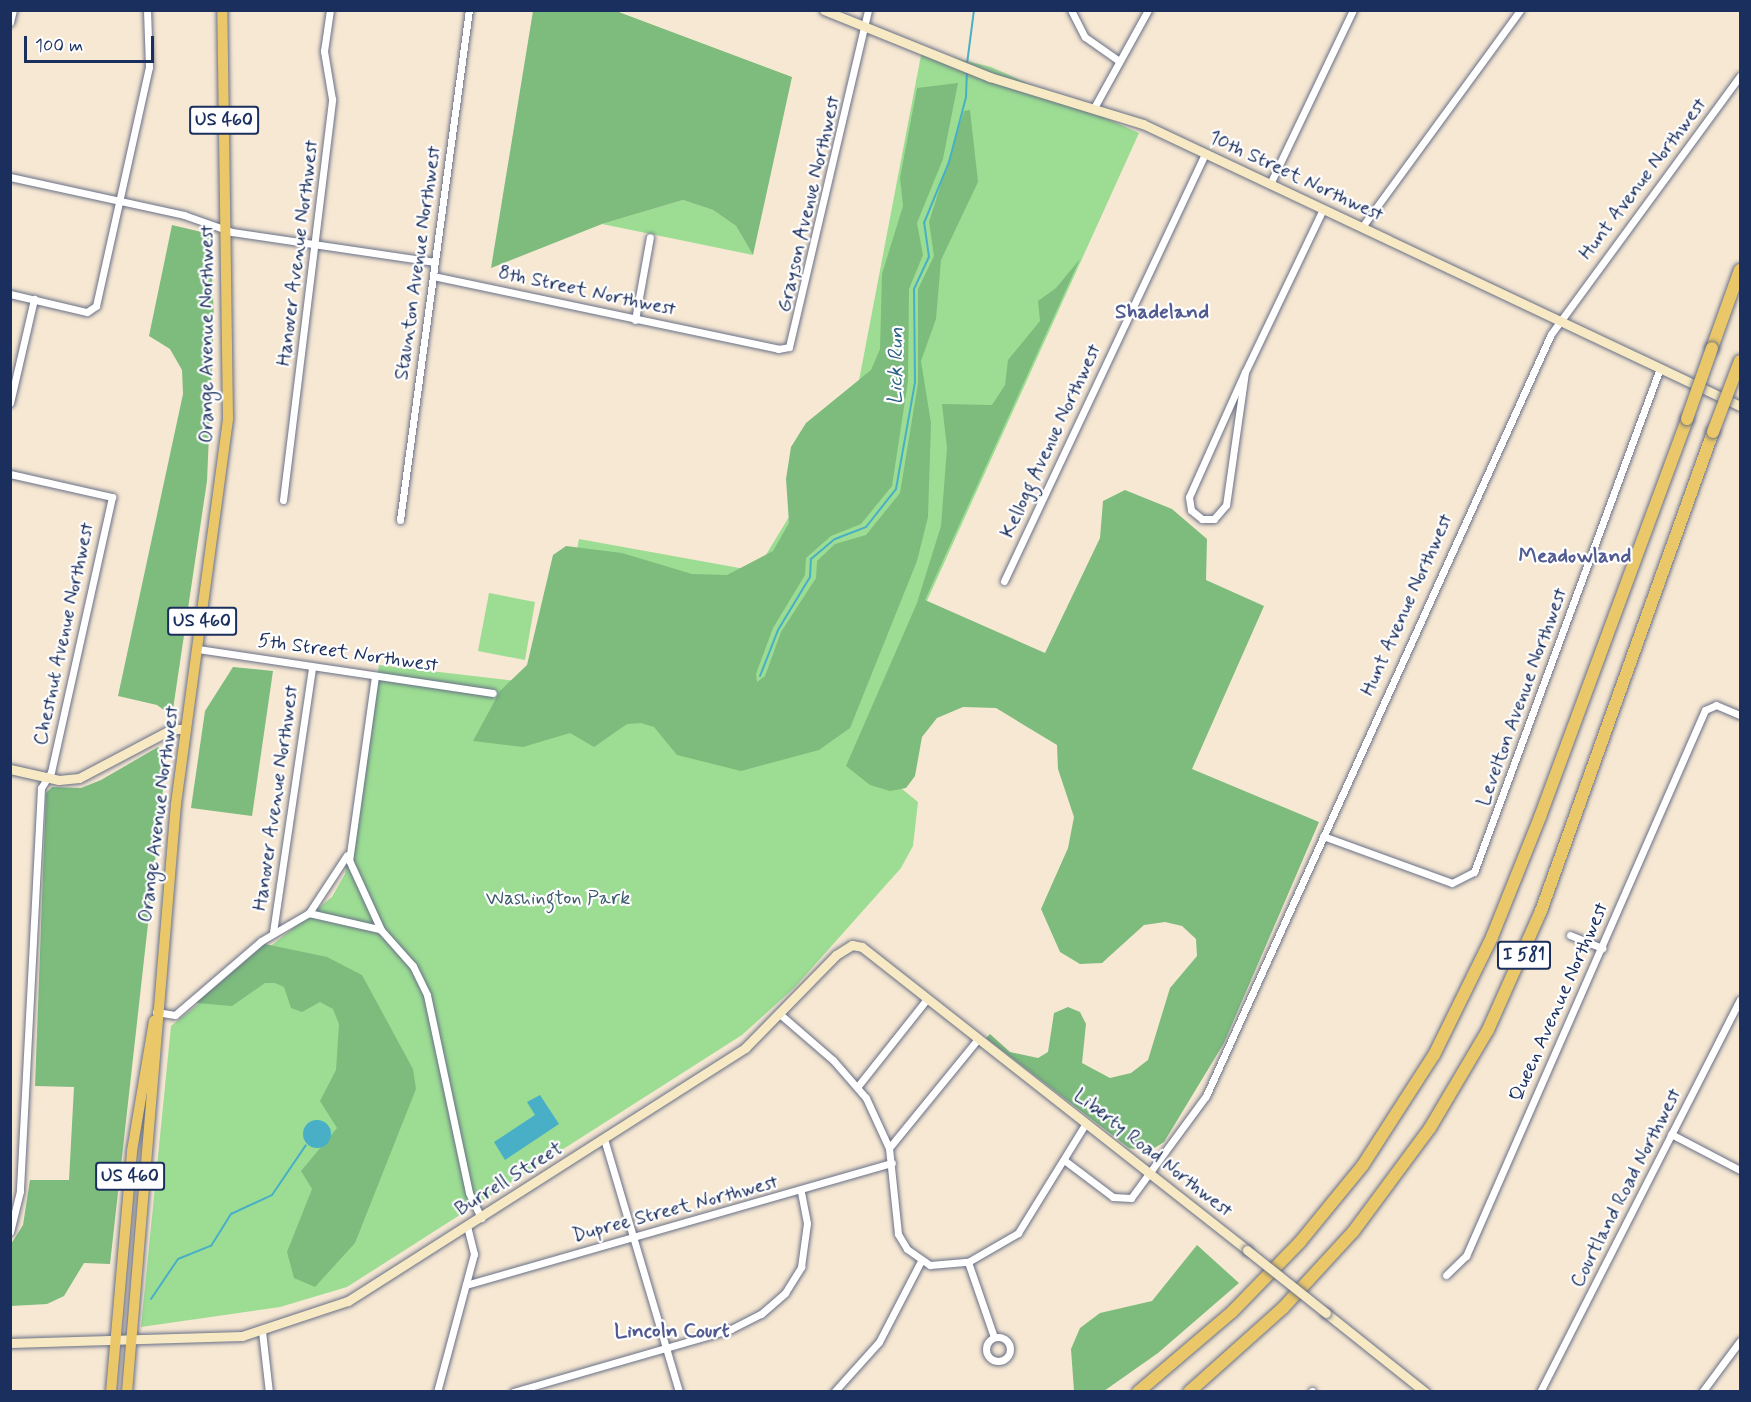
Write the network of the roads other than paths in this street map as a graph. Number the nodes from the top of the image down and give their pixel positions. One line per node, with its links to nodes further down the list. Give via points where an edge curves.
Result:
1 (13, 10): 12 (street)
2 (147, 10): 20 (street, via 149,67)
3 (222, 10): 23 (main road, Orange Avenue Northwest / US 460)
4 (330, 10): 25 (street, Hanover Avenue Northwest, via 324,51 332,99)
5 (469, 10): 26 (street, Staunton Avenue Northwest)
6 (824, 10): 13 (street, 10th Street Northwest)
7 (868, 10): 13 (street, Grayson Avenue Northwest)
8 (1071, 10): 14 (street, via 1085,37)
9 (1148, 10): 14 (street)
10 (1353, 10): 19 (street)
11 (1520, 10): 22 (street)
12 (10, 22)
13 (867, 24): 16 (street, 10th Street Northwest, via 990,77); 33 (street, Grayson Avenue Northwest, via 793,342 781,350)
14 (1119, 61): 16 (street)
15 (1740, 76): 31 (street, Hunt Avenue Northwest)
16 (1095, 106): 17 (street, 10th Street Northwest)
17 (1205, 153): 19 (street, 10th Street Northwest); 42 (street, Kellogg Avenue Northwest)
18 (10, 177): 20 (street)
19 (1270, 184): 21 (street, 10th Street Northwest)
20 (119, 201): 23 (street); 30 (street, via 92,311)
21 (1323, 209): 22 (street, 10th Street Northwest); 36 (street)
22 (1362, 227): 31 (street, 10th Street Northwest)
23 (227, 229): 25 (street); 43 (main road, Orange Avenue Northwest / US 460, via 228,418)
24 (650, 237): 32 (street)
25 (317, 243): 26 (street); 40 (street, Hanover Avenue Northwest)
26 (435, 262): 28 (street, Staunton Avenue Northwest)
27 (1740, 270): 97 (highway, I 581, bridge, via 1525,856 1434,1055 1363,1165 1300,1242 1232,1312)
28 (433, 276): 32 (street, 8th Street Northwest); 41 (street, Staunton Avenue Northwest)
29 (10, 294): 30 (street)
30 (34, 299): 37 (street)
31 (1559, 319): 35 (street, 10th Street Northwest); 51 (street, Hunt Avenue Northwest, via 1414,628)
32 (635, 320): 33 (street, 8th Street Northwest)
33 (734, 339)
34 (1740, 359): 98 (highway, I 581, bridge, via 1541,911 1483,1039 1431,1128 1353,1232 1283,1308)
35 (1660, 368): 38 (street, 10th Street Northwest); 51 (street, Levelton Avenue Northwest, via 1471,876 1452,883)
36 (1245, 372): 36 (street, via 1189,497 1191,510 1202,519 1214,519 1226,505)
37 (10, 403)
38 (1740, 406)
39 (10, 474): 50 (street, Chestnut Avenue Northwest, via 112,497)
40 (283, 500)
41 (400, 520)
42 (1004, 581)
43 (198, 649): 44 (street, 5th Street Northwest); 48 (main road, Orange Avenue Northwest / US 460)
44 (312, 668): 45 (street, 5th Street Northwest); 55 (street, Hanover Avenue Northwest)
45 (375, 676): 46 (street, 5th Street Northwest); 52 (street)
46 (493, 693)
47 (1740, 715): 58 (street, Queen Avenue Northwest, via 1709,706)
48 (186, 729): 50 (street, via 172,729 79,778); 61 (main road, Orange Avenue Northwest / US 460)
49 (10, 769): 50 (street)
50 (46, 777): 76 (street, Chestnut Avenue Northwest, via 21,1191)
51 (1323, 836): 72 (street, Hunt Avenue Northwest, via 1211,1087)
52 (348, 851): 53 (street); 54 (street, via 358,886)
53 (309, 913): 54 (street, via 365,922); 55 (street)
54 (381, 930): 74 (street, via 413,966 427,995 469,1193)
55 (273, 932): 61 (street, via 175,1015)
56 (1570, 935): 58 (street)
57 (856, 945): 59 (street, Liberty Road Northwest); 62 (street, Burrell Street, via 836,955)
58 (1602, 948): 80 (street, Queen Avenue Northwest, via 1466,1256)
59 (927, 999): 63 (street, Liberty Road Northwest); 64 (street)
60 (1740, 1000): 66 (street, Courtland Road Northwest)
61 (156, 1012): 84 (main road, Orange Avenue Northwest / US 460, via 158,1048); 87 (main road, Orange Avenue Northwest / US 460, via 136,1119)
62 (782, 1016): 64 (street); 67 (street, Burrell Street, via 744,1048)
63 (978, 1039): 65 (street, Liberty Road Northwest); 68 (street)
64 (858, 1086): 68 (street)
65 (1086, 1123): 69 (street); 72 (street, Liberty Road Northwest)
66 (1671, 1134): 71 (street); 99 (street, Courtland Road Northwest)
67 (605, 1142): 74 (street, Burrell Street); 77 (street)
68 (889, 1148): 70 (street)
69 (1064, 1160): 72 (street, Hunt Avenue Northwest, via 1119,1200 1139,1193); 79 (street, via 1018,1233)
70 (892, 1163): 73 (street, Dupree Street Northwest); 78 (street, via 896,1227)
71 (1740, 1170)
72 (1152, 1175): 89 (street, Liberty Road Northwest, bridge)
73 (801, 1191): 77 (street, Dupree Street Northwest); 88 (street, via 806,1246 785,1293 761,1314 731,1329)
74 (481, 1218): 75 (street, Burrell Street)
75 (467, 1226): 81 (street, via 474,1254); 82 (street, Burrell Street, via 348,1301)
76 (10, 1232)
77 (635, 1237): 81 (street, Dupree Street Northwest); 88 (street)
78 (921, 1261): 79 (street, via 940,1266); 96 (street, via 879,1342)
79 (968, 1262): 83 (street)
80 (1446, 1275)
81 (466, 1285): 93 (street)
82 (262, 1331): 84 (street, Burrell Street); 92 (street)
83 (994, 1337)
84 (131, 1341): 87 (street, Burrell Street); 91 (main road, Orange Avenue Northwest / US 460)
85 (1740, 1341): 100 (street)
86 (10, 1342): 87 (street, Burrell Street)
87 (116, 1342): 90 (main road, Orange Avenue Northwest / US 460)
88 (667, 1347): 94 (street); 95 (street)
89 (1421, 1390)
90 (111, 1392)
91 (127, 1392)
92 (269, 1392)
93 (437, 1392)
94 (513, 1392)
95 (679, 1392)
96 (834, 1392)
97 (1138, 1392)
98 (1189, 1392)
99 (1540, 1392)
100 (1702, 1392)

